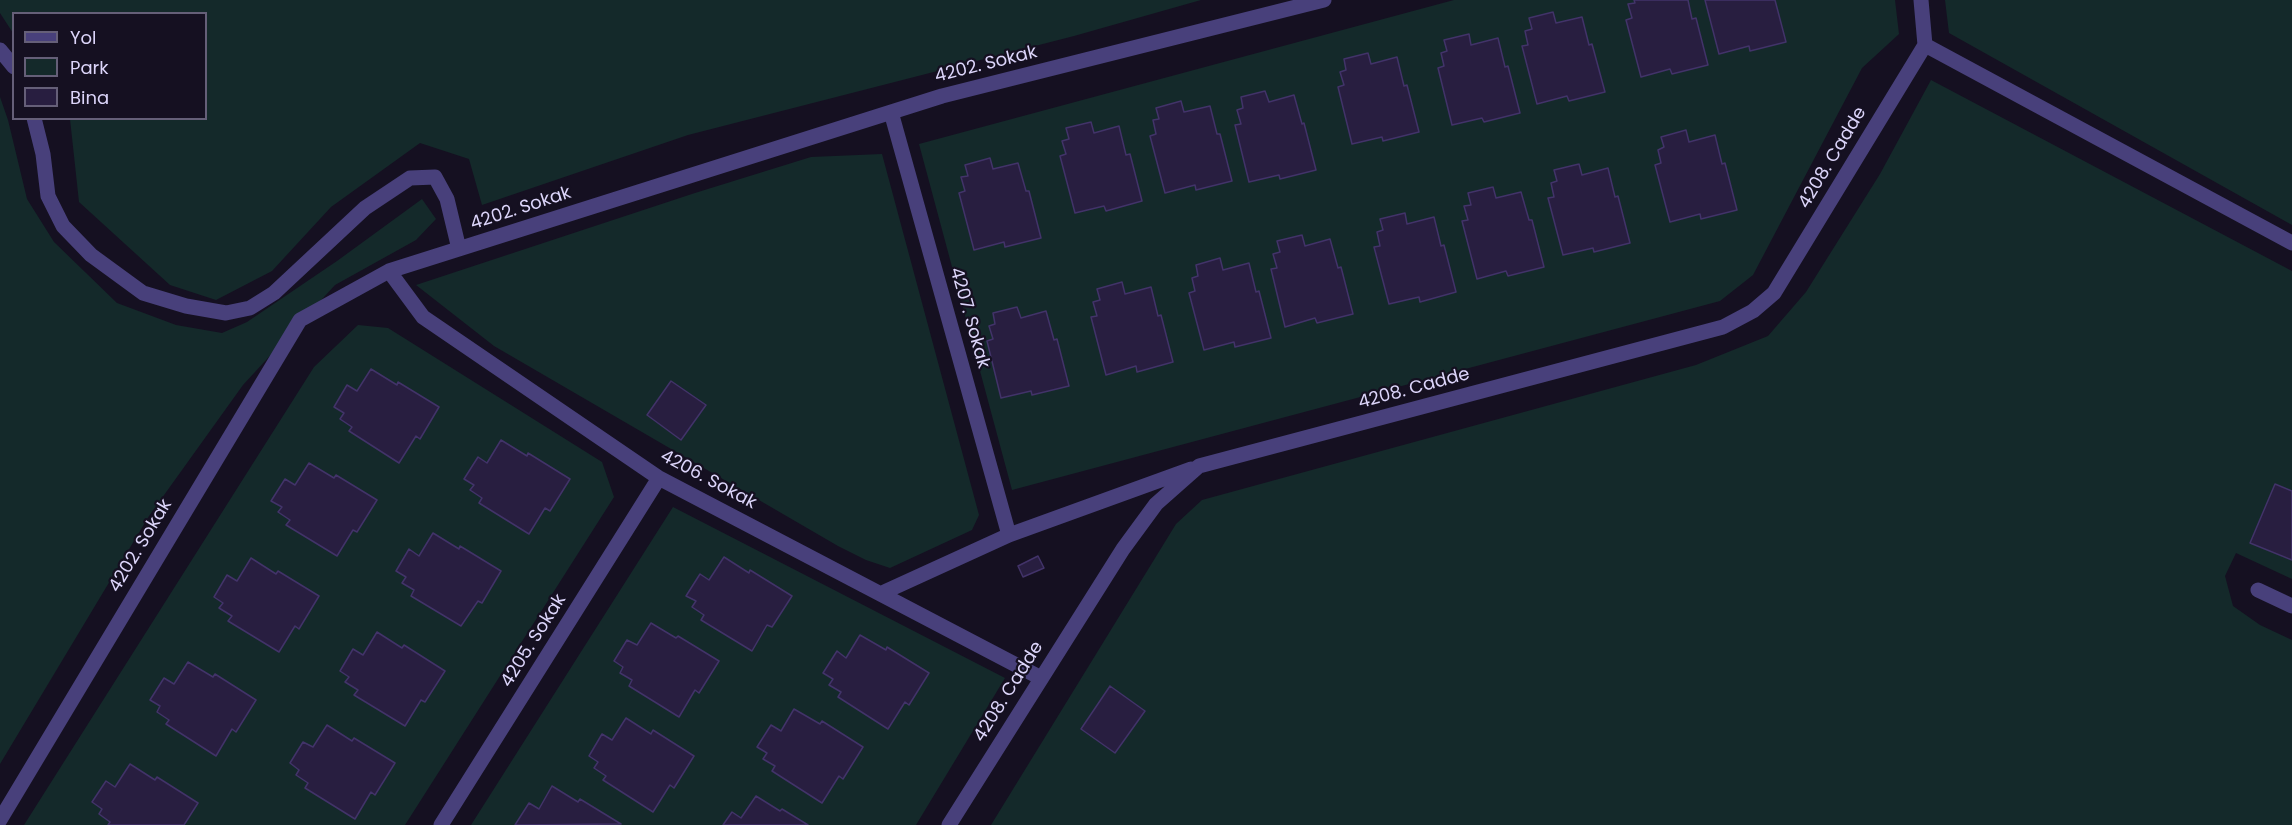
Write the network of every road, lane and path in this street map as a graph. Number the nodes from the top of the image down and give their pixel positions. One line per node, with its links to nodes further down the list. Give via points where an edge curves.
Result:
1 (1324, 0): 6 (street, 4202. Sokak)
2 (1921, 0): 3 (street)
3 (1925, 45): 8 (street); 11 (street, 4208. Cadde, via 1774,293 1753,311 1723,327)
4 (0, 50): 5 (street)
5 (12, 65)
6 (891, 112): 9 (street, 4202. Sokak); 13 (street, 4207. Sokak)
7 (34, 120): 9 (street, via 48,196 63,226 91,255 143,293 226,313 250,308 274,293 365,208 410,178 435,177 447,199)
8 (2292, 243)
9 (459, 249): 10 (street, 4202. Sokak)
10 (389, 271): 12 (street, 4206. Sokak, via 423,317); 18 (street, 4202. Sokak, via 300,320)
11 (1199, 466): 13 (street); 17 (street, 4208. Cadde, via 1156,504)
12 (659, 478): 15 (street, 4206. Sokak); 19 (street, 4205. Sokak)
13 (1009, 535): 15 (street)
14 (2258, 590): 16 (street)
15 (882, 593): 17 (street, 4206. Sokak)
16 (2292, 606)
17 (1041, 678): 20 (street, 4208. Cadde)
18 (0, 820)
19 (441, 825)
20 (949, 825)

